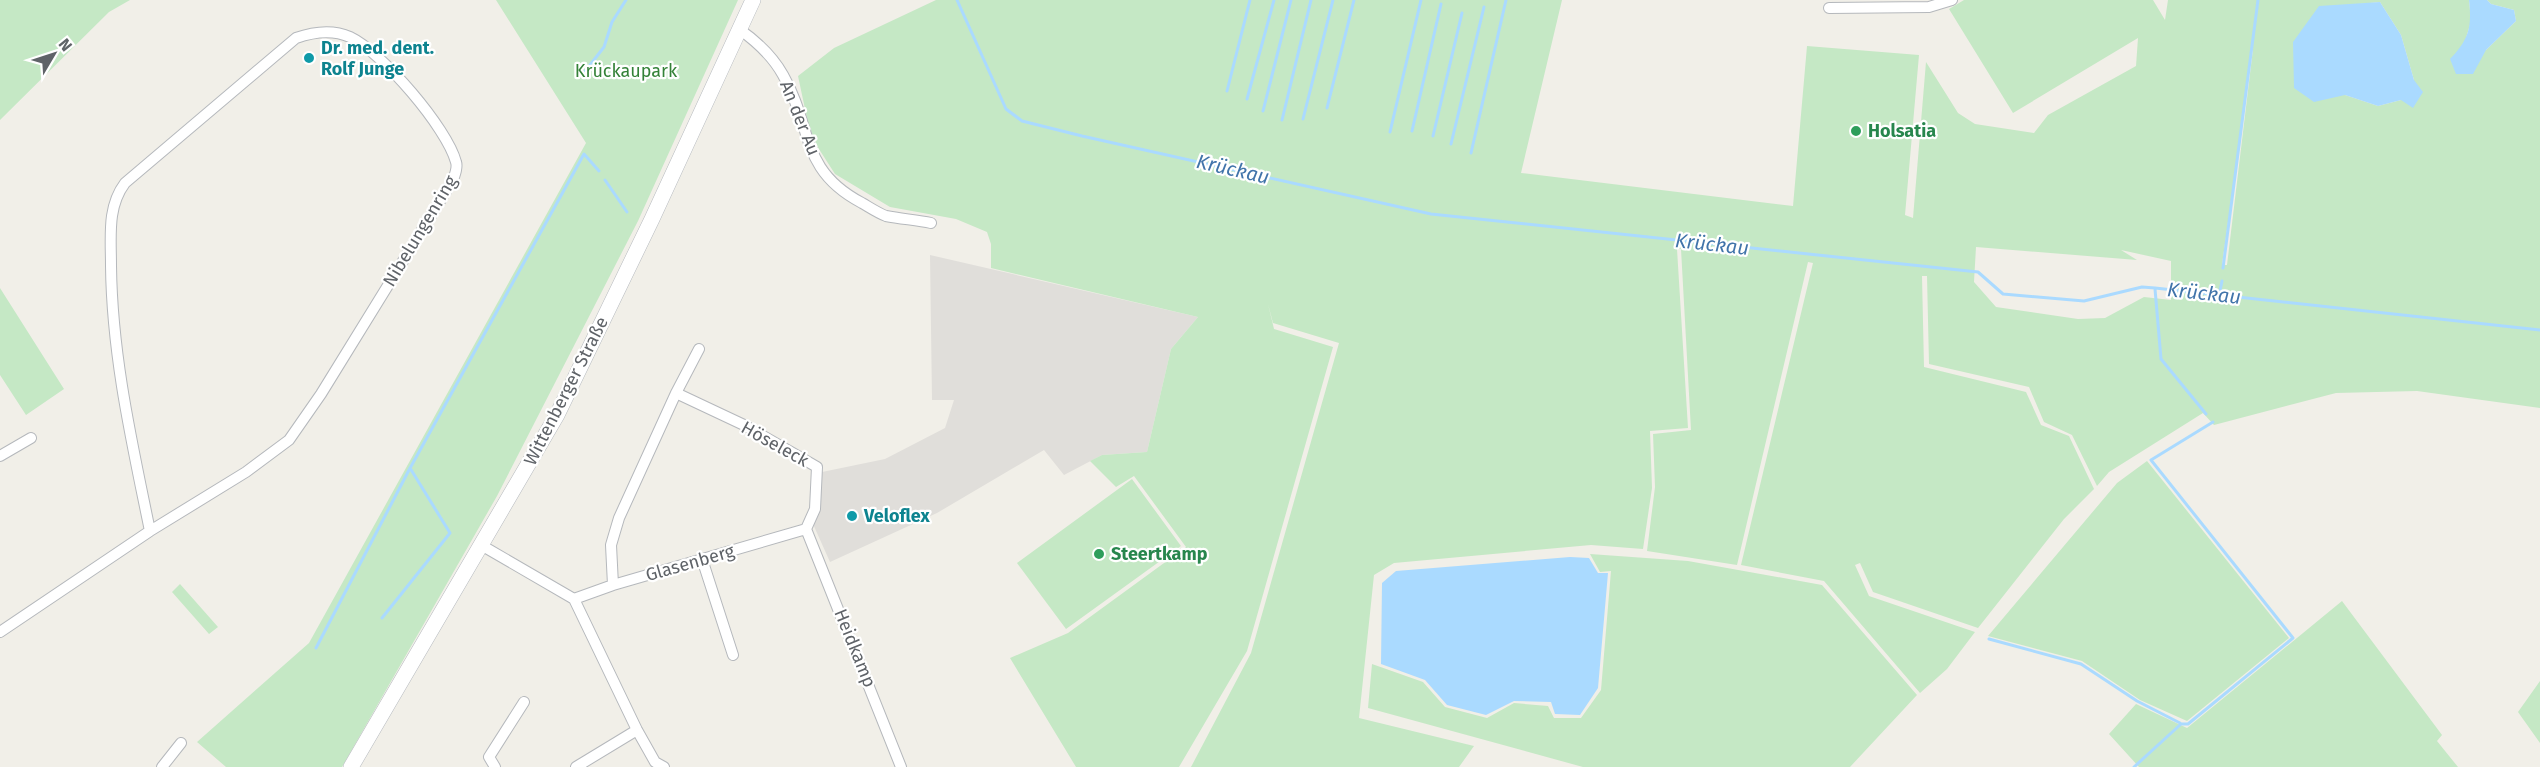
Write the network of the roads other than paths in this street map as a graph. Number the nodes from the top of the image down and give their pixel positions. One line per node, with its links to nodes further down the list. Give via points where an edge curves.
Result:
1 (753, 0): 4 (main road, Wittenberger Straße)
2 (1952, 0): 3 (street, via 1929,7)
3 (1829, 8)
4 (739, 29): 5 (street, An der Au, via 782,74 810,150 829,180 841,192 884,215); 12 (main road, Wittenberger Straße, via 556,415)
5 (931, 222)
6 (699, 349): 7 (street)
7 (676, 393): 10 (street, Höseleck, via 744,425 817,467 814,509); 14 (street, via 619,518 611,545)
8 (32, 438): 9 (street)
9 (0, 456)
10 (806, 529): 13 (street, Glasenberg); 26 (street, Heidkamp)
11 (150, 531): 11 (street, Nibelungenring, via 246,472 289,440 453,180 457,165 442,133 388,67 350,37 325,32 296,38 125,183 116,195 111,215 112,310 121,390); 16 (street, Nibelungenring)
12 (481, 545): 15 (street); 23 (main road, Wittenberger Straße)
13 (702, 559): 14 (street, Glasenberg); 17 (street)
14 (613, 585): 15 (street, Glasenberg)
15 (574, 599): 19 (street)
16 (0, 632)
17 (733, 655)
18 (524, 702): 24 (street, via 489,757)
19 (637, 730): 21 (street); 25 (street)
20 (181, 743): 22 (street)
21 (657, 765)
22 (162, 767)
23 (351, 767)
24 (495, 767)
25 (576, 767)
26 (901, 767)

